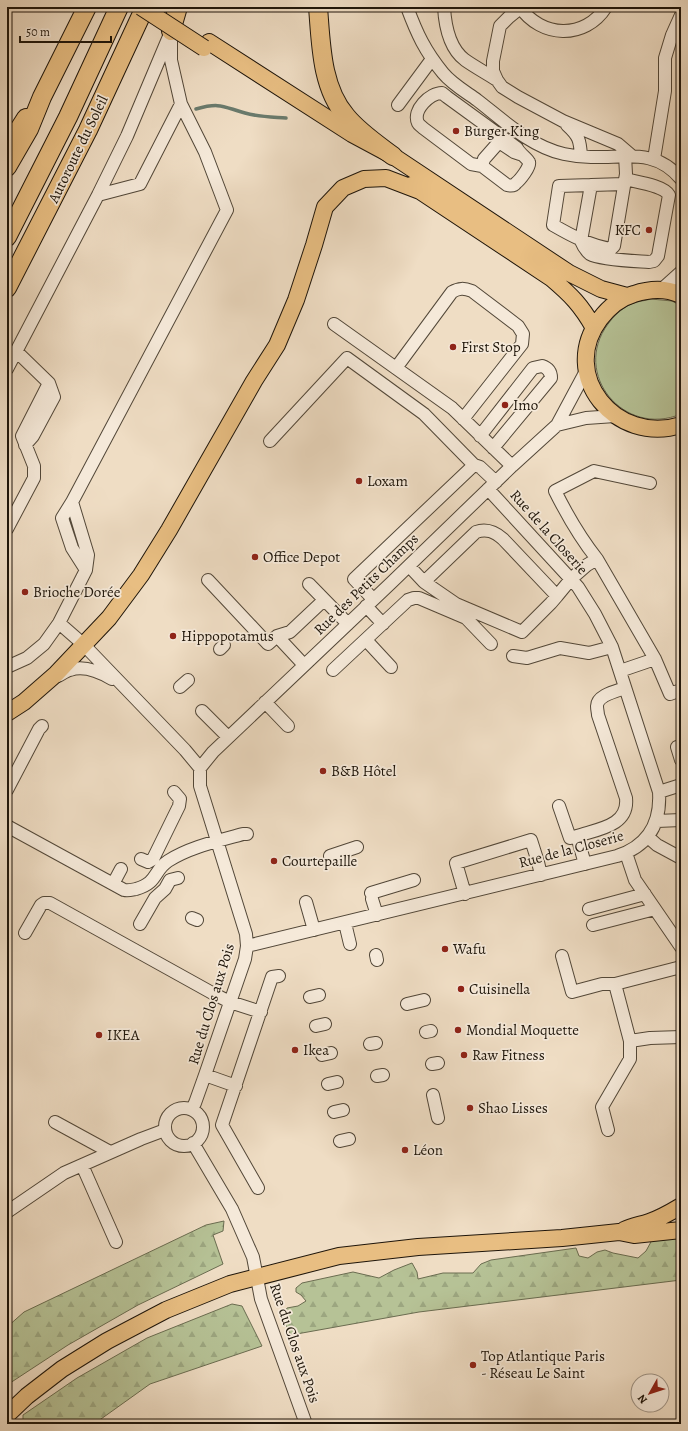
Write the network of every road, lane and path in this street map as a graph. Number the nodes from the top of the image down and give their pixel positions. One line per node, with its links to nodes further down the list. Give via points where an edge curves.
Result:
1 (87, 7): 17 (highway)
2 (118, 7): 35 (highway, Autoroute du Soleil, via 68,117)
3 (141, 7): 14 (main road, bridge)
4 (145, 7): 38 (highway, Autoroute du Soleil, via 88,130)
5 (155, 7): 14 (main road)
6 (178, 7): 13 (highway)
7 (318, 7): 25 (highway, via 324,64 337,104 354,125)
8 (407, 7): 15 (street, via 416,33)
9 (444, 7): 16 (street, via 445,23 456,52)
10 (606, 7): 11 (street, via 594,21 579,29 562,31 536,23)
11 (520, 8): 16 (street, via 500,26 492,61)
12 (681, 16): 27 (street, via 665,58 665,91)
13 (171, 31): 18 (street, via 171,60); 34 (street, via 127,136)
14 (207, 45): 25 (main road, via 352,134); 33 (main road, via 386,165)
15 (432, 59): 19 (street); 22 (street, via 445,75 518,132)
16 (497, 80): 20 (street, via 510,92)
17 (42, 97): 21 (highway, via 19,129); 29 (highway, via 29,129)
18 (181, 104): 34 (street, via 140,184); 69 (street, via 205,152 227,210 62,518 72,548 86,570)
19 (398, 105)
20 (563, 121): 24 (street, via 618,144); 26 (street, via 577,135)
21 (7, 139)
22 (535, 142): 23 (street); 26 (street, via 562,154)
23 (522, 155): 28 (street, via 499,142 484,159); 28 (street, via 530,163 529,167 512,186); 28 (street, via 442,93 434,94 418,113 418,123 471,164)
24 (629, 155): 26 (street); 27 (street); 31 (street)
25 (393, 156): 41 (main road, via 569,274)
26 (580, 156)
27 (654, 159): 30 (street, via 668,166)
28 (482, 166)
29 (7, 167)
30 (681, 179)
31 (624, 182): 32 (street); 36 (street, via 614,246 611,249); 36 (street, via 660,188 666,190 669,195 658,256 649,262 612,259 590,254 583,248)
32 (591, 185): 36 (street); 36 (street, via 559,186 553,225)
33 (420, 191): 43 (main road, via 551,278 584,310); 74 (main road, via 386,178 364,179 343,188 325,207 296,300 277,345 142,575 109,618)
34 (98, 195): 44 (street)
35 (7, 237)
36 (581, 241)
37 (681, 272): 39 (street)
38 (7, 288)
39 (661, 290): 40 (main road); 41 (main road, via 643,291)
40 (681, 295)
41 (626, 296): 43 (main road, via 607,309)
42 (334, 324): 45 (street)
43 (594, 328): 47 (main road, via 587,348)
44 (16, 351): 46 (street); 59 (street, via 49,384 22,436 34,466 34,478)
45 (396, 368): 49 (street, via 452,408); 49 (street, via 452,292 458,289 472,291 518,326 523,334 522,344)
46 (7, 369)
47 (587, 369): 48 (main road, via 592,387 601,403); 50 (street, Rue des Petits Champs)
48 (615, 416): 50 (street, Rue des Petits Champs, via 586,418); 51 (main road, via 635,426 658,430)
49 (463, 419): 52 (street)
50 (557, 425): 56 (street, Rue des Petits Champs)
51 (681, 425)
52 (480, 436): 54 (street); 54 (street, via 533,368 542,366 547,369 551,378)
53 (270, 441): 55 (street, Rue de la Closerie, via 347,358 424,414)
54 (493, 448): 56 (street)
55 (474, 465): 58 (street, Rue de la Closerie, via 480,467); 68 (street, via 354,579)
56 (512, 466): 58 (street, Rue des Petits Champs)
57 (650, 483): 60 (street, via 594,471 555,491)
58 (492, 485): 61 (street, Rue des Petits Champs); 62 (street, Rue de la Closerie)
59 (7, 529)
60 (597, 559): 62 (street); 78 (street)
61 (409, 566): 64 (street); 68 (street, Rue des Petits Champs)
62 (571, 579): 66 (street); 76 (street, Rue de la Closerie, via 595,614)
63 (208, 580): 72 (street, via 268,644)
64 (424, 582): 66 (street, via 456,604 522,632); 66 (street, via 476,532 483,529 495,532 503,539)
65 (309, 584): 67 (street)
66 (557, 596)
67 (324, 600): 70 (street); 72 (street, via 290,632)
68 (370, 603): 70 (street, Rue des Petits Champs); 71 (street)
69 (59, 623): 74 (street); 81 (street, via 44,644 27,658)
70 (348, 624): 79 (street, Rue des Petits Champs)
71 (383, 624): 73 (street); 75 (street, via 408,600 419,598 466,618)
72 (277, 636): 79 (street)
73 (366, 640): 80 (street); 82 (street)
74 (83, 644): 84 (main road); 85 (street)
75 (491, 644)
76 (612, 647): 77 (street, via 589,653 560,648 527,658); 83 (street, Rue de la Closerie)
77 (514, 656)
78 (655, 659): 83 (street); 87 (street, via 670,694)
79 (304, 665): 88 (street, Rue des Petits Champs)
80 (391, 667)
81 (7, 668)
82 (333, 670)
83 (620, 671): 86 (street, Rue de la Closerie)
84 (48, 681): 85 (street, via 70,669 88,668); 90 (main road)
85 (122, 684): 96 (street)
86 (625, 688): 99 (street, Rue de la Closerie); 106 (street, via 605,696 597,705 598,716 627,806 619,820 611,825)
87 (681, 690)
88 (265, 702): 92 (street); 93 (street, Rue des Petits Champs)
89 (202, 711): 93 (street)
90 (7, 713)
91 (42, 726): 100 (street)
92 (288, 726)
93 (228, 738): 96 (street, Rue des Petits Champs)
94 (677, 747): 95 (street)
95 (681, 760)
96 (200, 768): 108 (street, Rue du Clos aux Pois, via 200,786)
97 (681, 785): 99 (street)
98 (174, 792): 113 (street, via 180,801 176,813 152,859 148,862)
99 (659, 792): 103 (street, Rue de la Closerie)
100 (8, 793)
101 (559, 806): 106 (street, via 570,838)
102 (681, 820): 103 (street)
103 (657, 821): 107 (street, Rue de la Closerie)
104 (7, 826): 119 (street)
105 (247, 834): 108 (street)
106 (577, 836): 114 (street)
107 (648, 837): 110 (street, Rue de la Closerie); 112 (street)
108 (217, 842): 120 (street, via 166,862 150,883); 134 (street, Rue du Clos aux Pois, via 246,934)
109 (357, 847): 111 (street)
110 (626, 853): 114 (street, Rue de la Closerie); 122 (street, via 635,880)
111 (330, 856)
112 (681, 858)
113 (141, 859)
114 (585, 864): 116 (street, Rue de la Closerie)
115 (121, 869): 119 (street)
116 (541, 875): 121 (street, Rue de la Closerie); 121 (street, via 531,840 456,863)
117 (178, 878): 123 (street, via 170,880)
118 (414, 880): 127 (street, via 371,896)
119 (113, 884): 120 (street, via 127,891)
120 (143, 887): 123 (street, via 150,890)
121 (465, 894): 127 (street, Rue de la Closerie)
122 (644, 894): 125 (street); 126 (street)
123 (157, 899): 129 (street)
124 (306, 902): 131 (street)
125 (589, 909)
126 (655, 909): 130 (street); 135 (street)
127 (377, 915): 128 (street, Rue de la Closerie)
128 (345, 923): 131 (street, Rue de la Closerie); 133 (street)
129 (140, 924)
130 (593, 925)
131 (314, 930): 134 (street, Rue de la Closerie)
132 (25, 933): 141 (street, via 41,905 50,903)
133 (350, 944)
134 (247, 946): 141 (street, Rue du Clos aux Pois)
135 (681, 947)
136 (562, 956): 139 (street, via 572,992 602,984)
137 (681, 968): 139 (street)
138 (279, 976): 143 (street, via 272,977)
139 (615, 984): 145 (street)
140 (424, 1000): 142 (street)
141 (230, 1002): 143 (street); 146 (street, Rue du Clos aux Pois)
142 (407, 1004)
143 (264, 1009): 147 (street, via 243,1073)
144 (681, 1037): 145 (street)
145 (630, 1041): 153 (street, via 630,1059 602,1107)
146 (205, 1076): 147 (street); 149 (street, Rue du Clos aux Pois)
147 (236, 1086): 157 (street, via 232,1105 222,1126 246,1161)
148 (433, 1095): 150 (street)
149 (192, 1109): 152 (street, via 175,1110 167,1118); 154 (street, via 202,1123 201,1134)
150 (438, 1118)
151 (55, 1122): 155 (street)
152 (165, 1130): 154 (street, via 176,1144); 155 (street)
153 (608, 1130)
154 (193, 1143): 163 (street, Rue du Clos aux Pois, via 232,1209 252,1258)
155 (110, 1152): 156 (street)
156 (82, 1165): 159 (street); 162 (street)
157 (258, 1188)
158 (681, 1206): 161 (main road, via 664,1216)
159 (7, 1212)
160 (681, 1230): 161 (main road, via 634,1235)
161 (619, 1232): 163 (main road, via 339,1256)
162 (116, 1242)
163 (256, 1277): 164 (main road, via 230,1284 166,1310 107,1341 62,1369); 165 (street, Rue du Clos aux Pois, via 261,1300)
164 (7, 1415)
165 (306, 1424)

